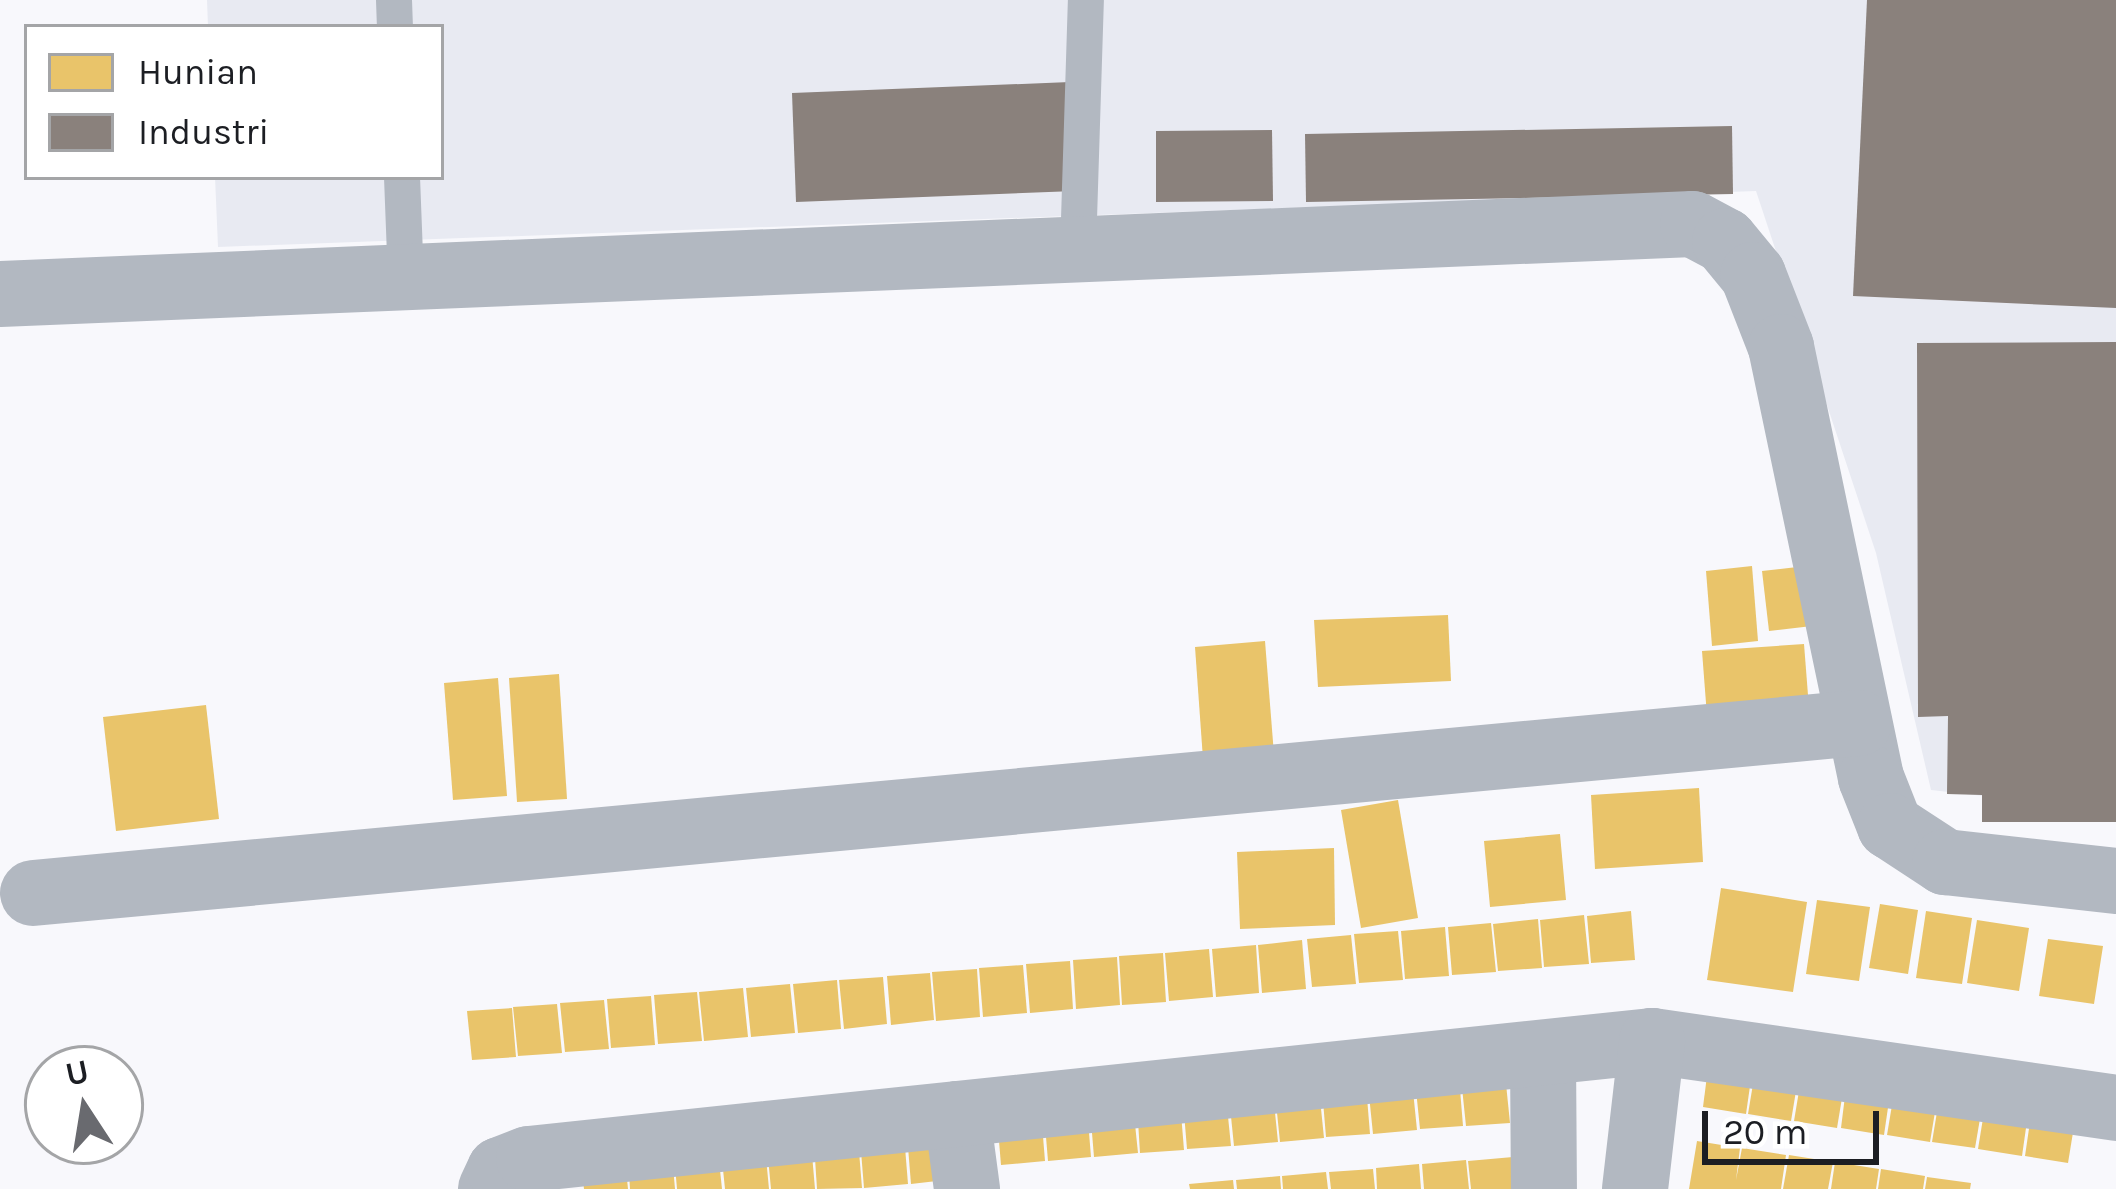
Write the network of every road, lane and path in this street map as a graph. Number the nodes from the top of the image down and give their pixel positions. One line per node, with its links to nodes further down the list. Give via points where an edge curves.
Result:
1 (1086, 0): 3 (lane)
2 (402, 180): 4 (lane)
3 (1078, 250): 4 (street); 6 (street, via 1693,224 1724,241 1753,275 1781,347)
4 (406, 279): 5 (street)
5 (0, 294)
6 (1859, 723): 7 (street, via 1890,826 1945,862); 8 (street)
7 (2116, 880)
8 (33, 892)
9 (1652, 1041): 10 (street); 11 (street); 16 (street)
10 (1543, 1055): 12 (street); 15 (street)
11 (2116, 1108)
12 (957, 1114): 13 (street, via 529,1160 500,1170); 14 (street)
13 (491, 1189)
14 (967, 1189)
15 (1544, 1189)
16 (1635, 1189)

